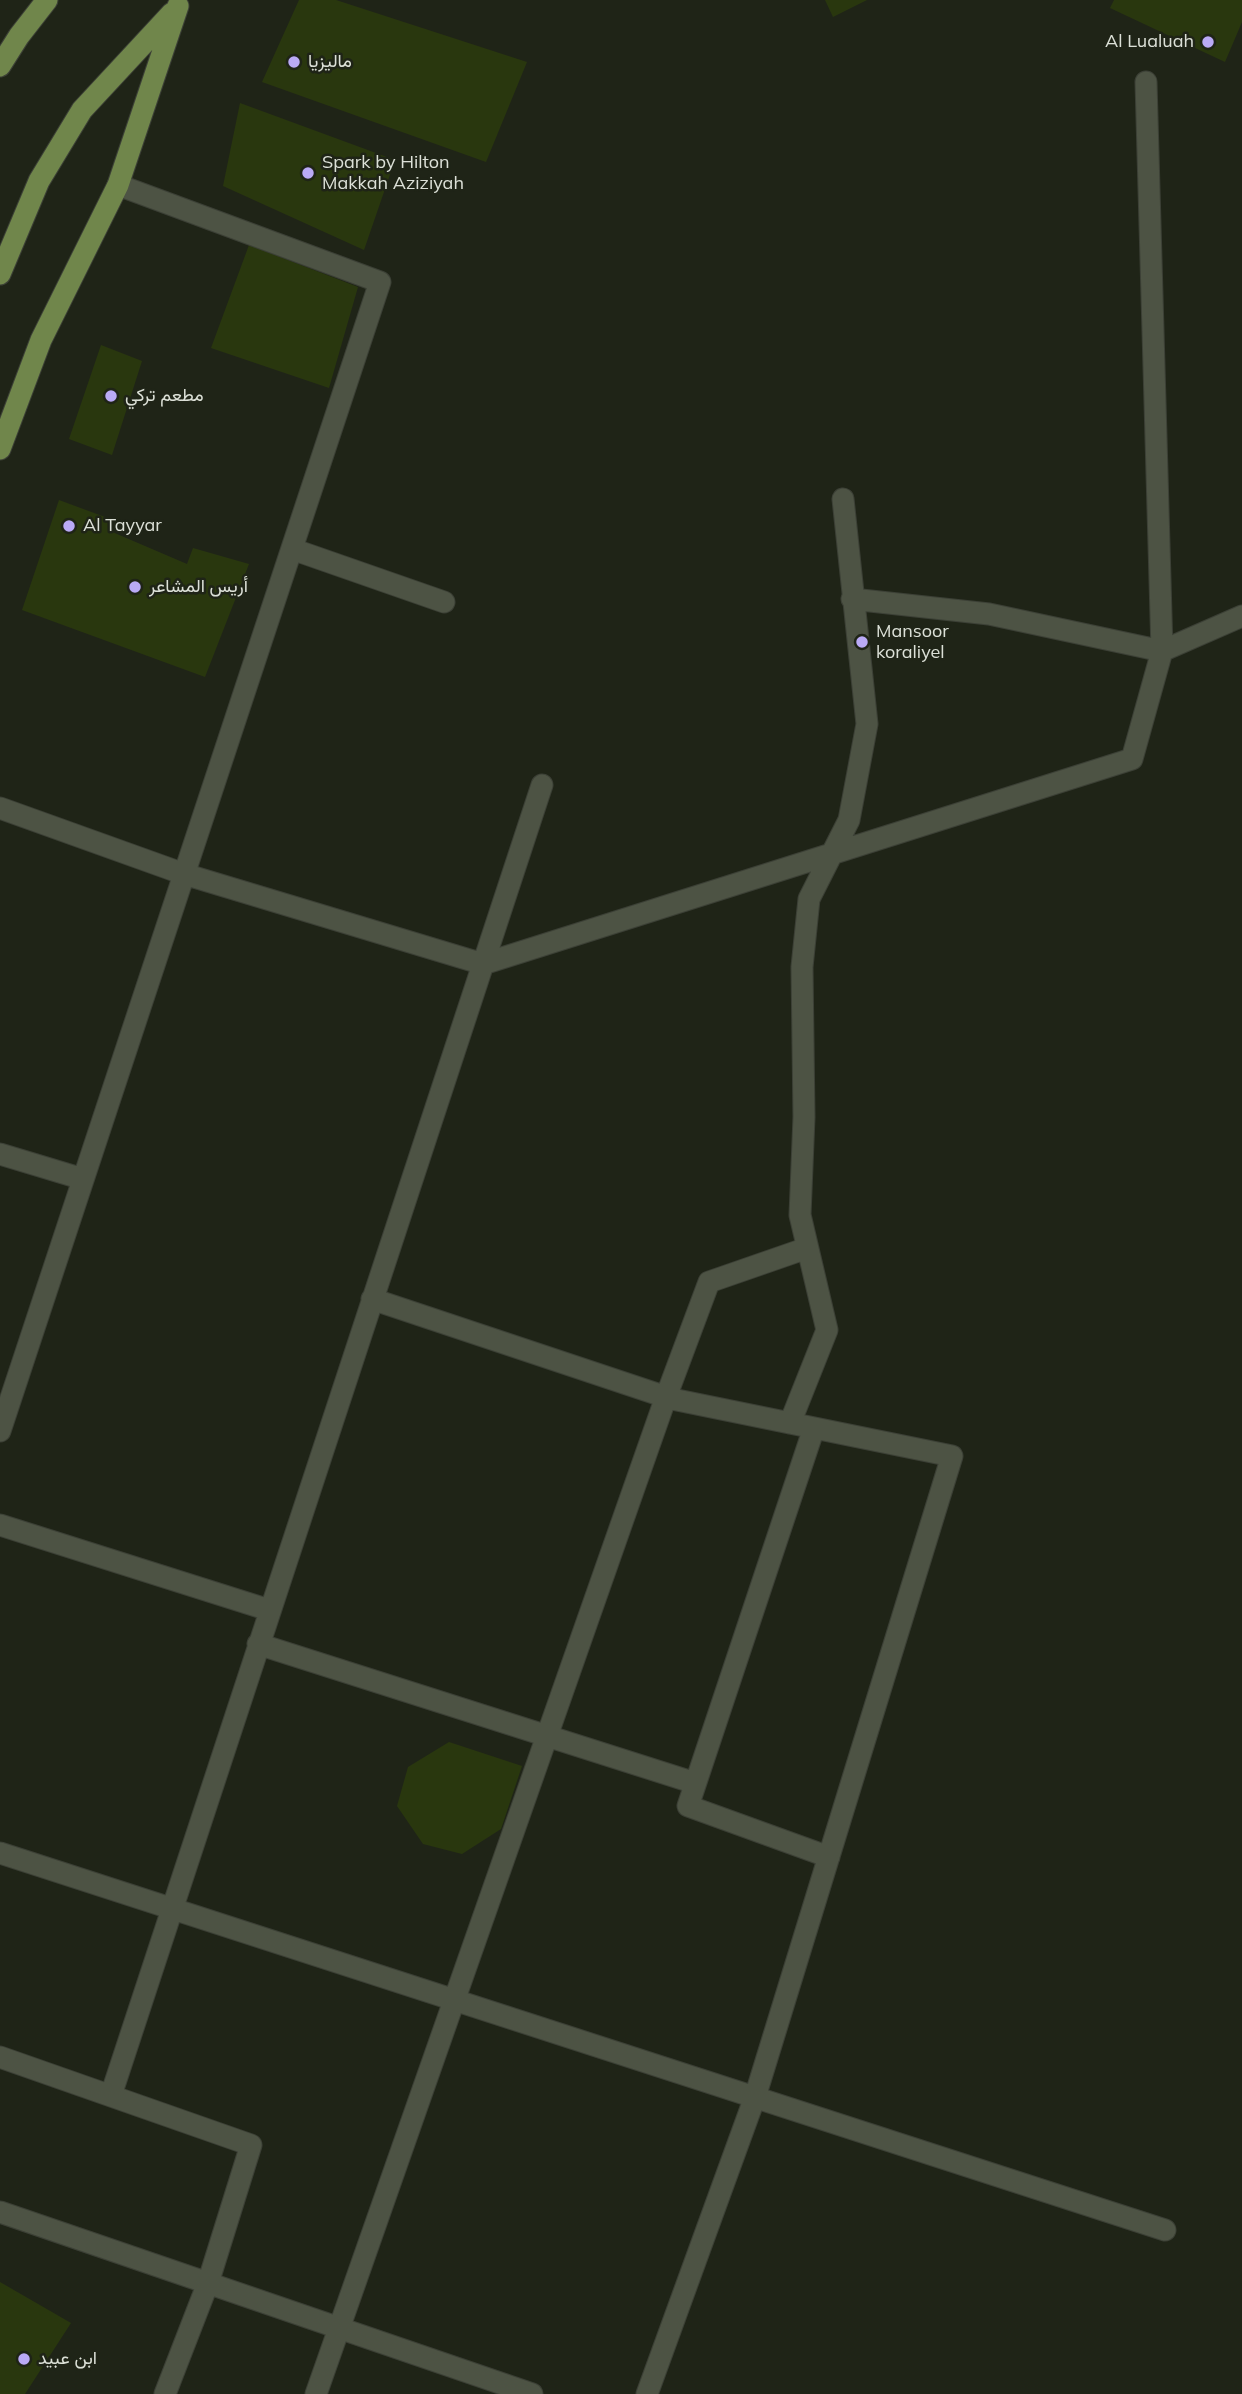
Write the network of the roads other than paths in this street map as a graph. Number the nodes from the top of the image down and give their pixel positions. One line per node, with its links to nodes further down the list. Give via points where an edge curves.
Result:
1 (47, 0): 3 (main road)
2 (180, 3): 5 (main road); 6 (main road, via 82,110)
3 (0, 66)
4 (1146, 82): 14 (street)
5 (118, 185): 8 (main road, via 41,340); 10 (street, via 380,282)
6 (6, 239): 7 (main road)
7 (0, 274)
8 (0, 449)
9 (843, 499): 11 (street)
10 (292, 549): 12 (street); 18 (street)
11 (852, 599): 14 (street, via 989,614); 17 (street, via 867,724 849,820)
12 (444, 602)
13 (1242, 616): 14 (street)
14 (1162, 651): 17 (street, via 1132,759)
15 (542, 785): 19 (street)
16 (0, 808): 18 (street)
17 (832, 853): 19 (street); 22 (street, via 809,899 803,967 800,1215)
18 (184, 874): 19 (street); 21 (street)
19 (483, 964): 23 (street)
20 (0, 1154): 21 (street)
21 (83, 1180): 27 (street)
22 (807, 1248): 24 (street, via 709,1282); 25 (street, via 827,1330)
23 (372, 1299): 24 (street); 29 (street)
24 (666, 1397): 25 (street); 31 (street)
25 (790, 1423): 26 (street)
26 (814, 1428): 32 (street); 34 (street, via 952,1456)
27 (0, 1431)
28 (0, 1525): 29 (street)
29 (269, 1610): 30 (street)
30 (258, 1643): 31 (street); 35 (street)
31 (547, 1736): 32 (street); 36 (street)
32 (695, 1783): 34 (street, via 688,1806)
33 (0, 1853): 35 (street)
34 (829, 1857): 39 (street)
35 (171, 1908): 36 (street); 38 (street)
36 (454, 2000): 39 (street); 43 (street)
37 (0, 2057): 38 (street)
38 (111, 2095): 42 (street, via 251,2145)
39 (755, 2097): 41 (street); 47 (street)
40 (0, 2212): 42 (street)
41 (1165, 2230)
42 (208, 2283): 43 (street); 44 (street)
43 (339, 2328): 45 (street); 46 (street)
44 (165, 2394)
45 (316, 2394)
46 (532, 2394)
47 (648, 2394)

